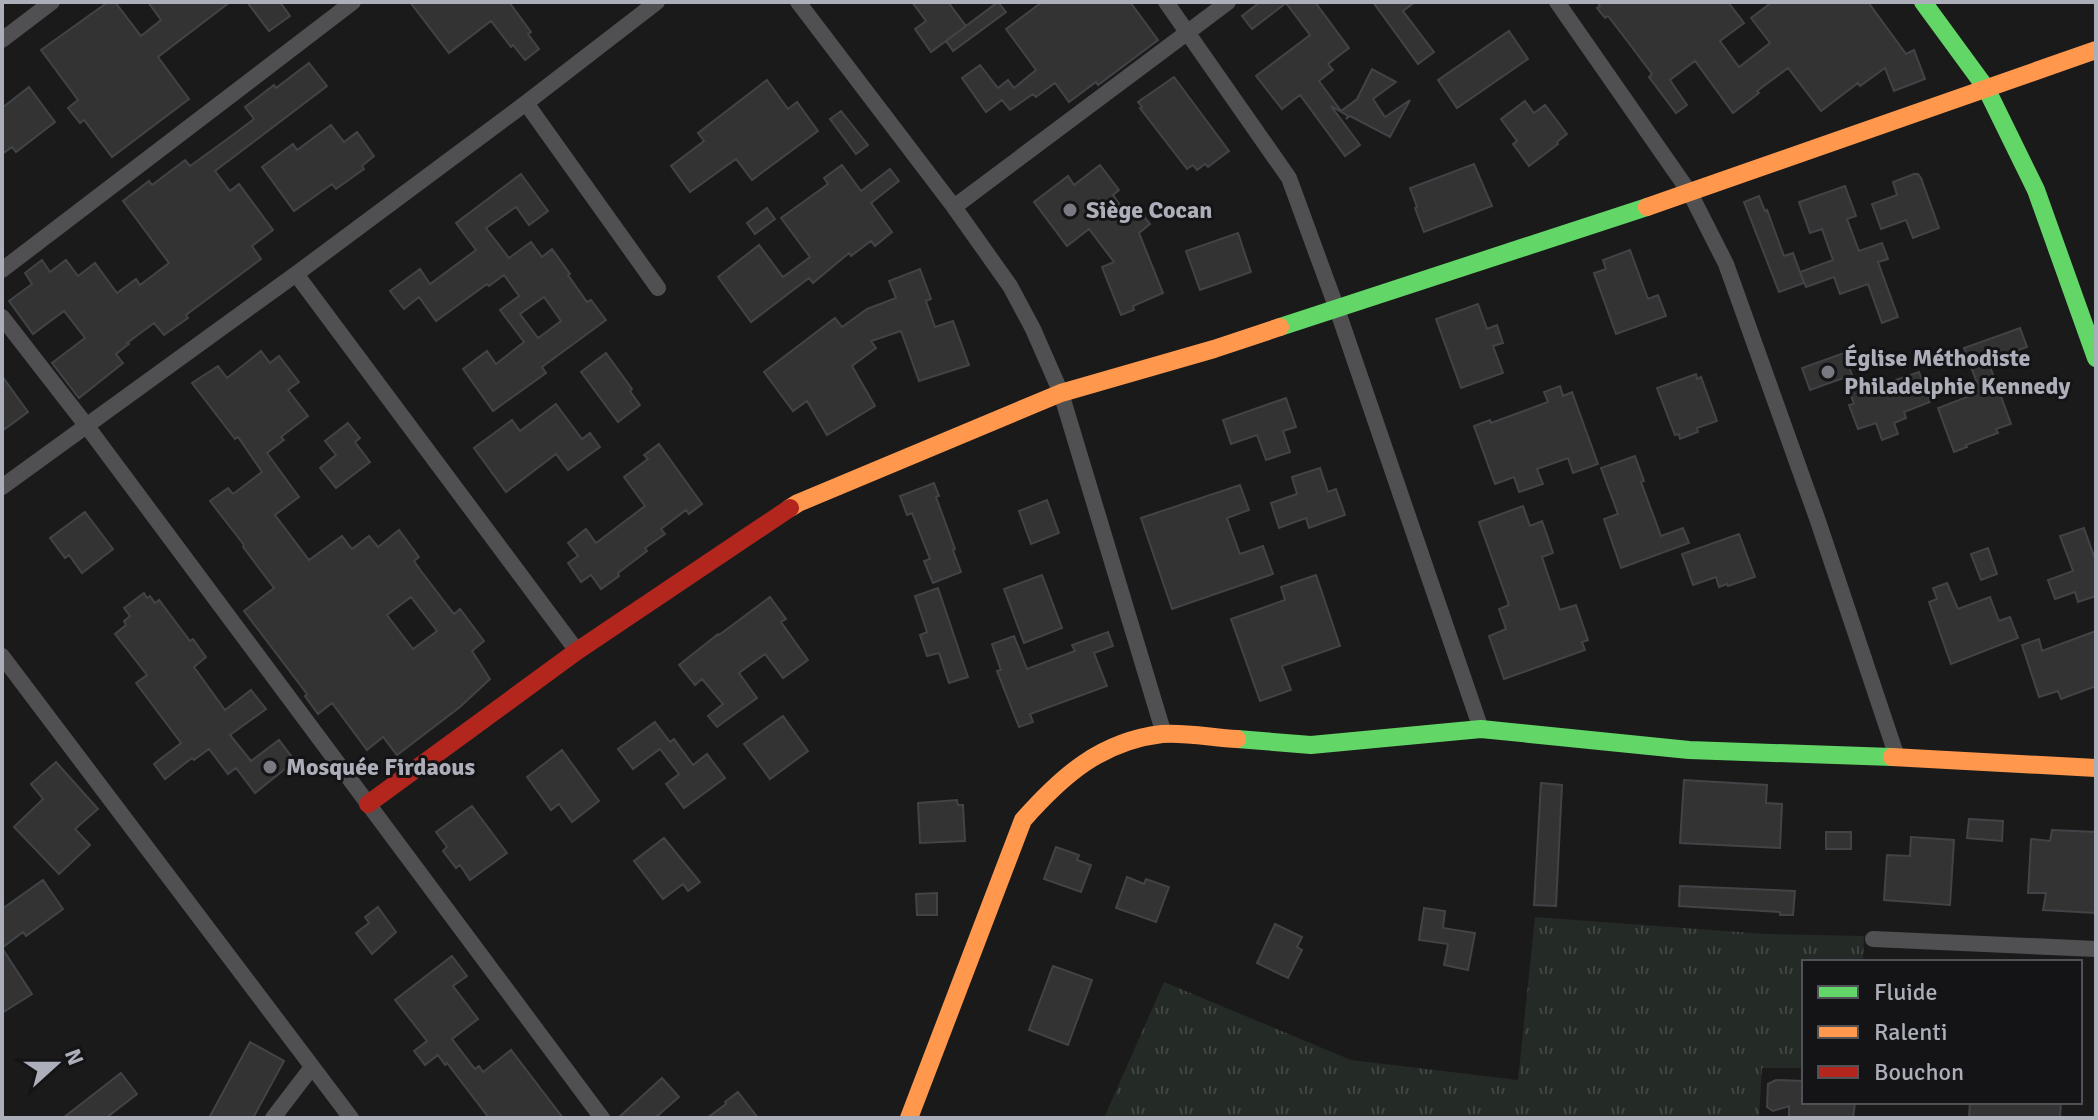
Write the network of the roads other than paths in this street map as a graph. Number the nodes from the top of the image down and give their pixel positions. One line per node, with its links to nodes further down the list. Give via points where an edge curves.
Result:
1 (52, 2): 10 (street)
2 (353, 2): 16 (street)
3 (657, 2): 13 (street)
4 (798, 2): 15 (street)
5 (1166, 2): 9 (street)
6 (1228, 2): 9 (street)
7 (1557, 2): 14 (street)
8 (1923, 2): 12 (street)
9 (1187, 33): 15 (street); 19 (street, via 1289,178)
10 (2, 40)
11 (2096, 50): 12 (street)
12 (1986, 88): 14 (street); 21 (street, via 2036,190)
13 (526, 103): 17 (street); 18 (street)
14 (1690, 193): 19 (street); 29 (street, via 1726,264)
15 (954, 207): 22 (street, via 1010,286)
16 (2, 270)
17 (296, 274): 23 (street); 25 (street)
18 (658, 288)
19 (1337, 309): 22 (street); 27 (street)
20 (2, 317): 23 (street)
21 (2096, 358)
22 (1061, 393): 25 (street, via 798,503); 28 (street)
23 (86, 425): 24 (street); 31 (street)
24 (2, 487)
25 (577, 651): 31 (street)
26 (2, 656): 34 (street)
27 (1481, 729): 28 (street, via 1311,745); 29 (street, via 1689,750)
28 (1164, 734): 38 (street, via 1120,743 1082,763 1023,820)
29 (1897, 757): 30 (street)
30 (2096, 768)
31 (368, 804): 37 (street)
32 (1873, 939): 33 (street)
33 (2096, 949)
34 (312, 1067): 35 (street); 36 (street)
35 (273, 1118)
36 (351, 1118)
37 (602, 1118)
38 (909, 1118)

